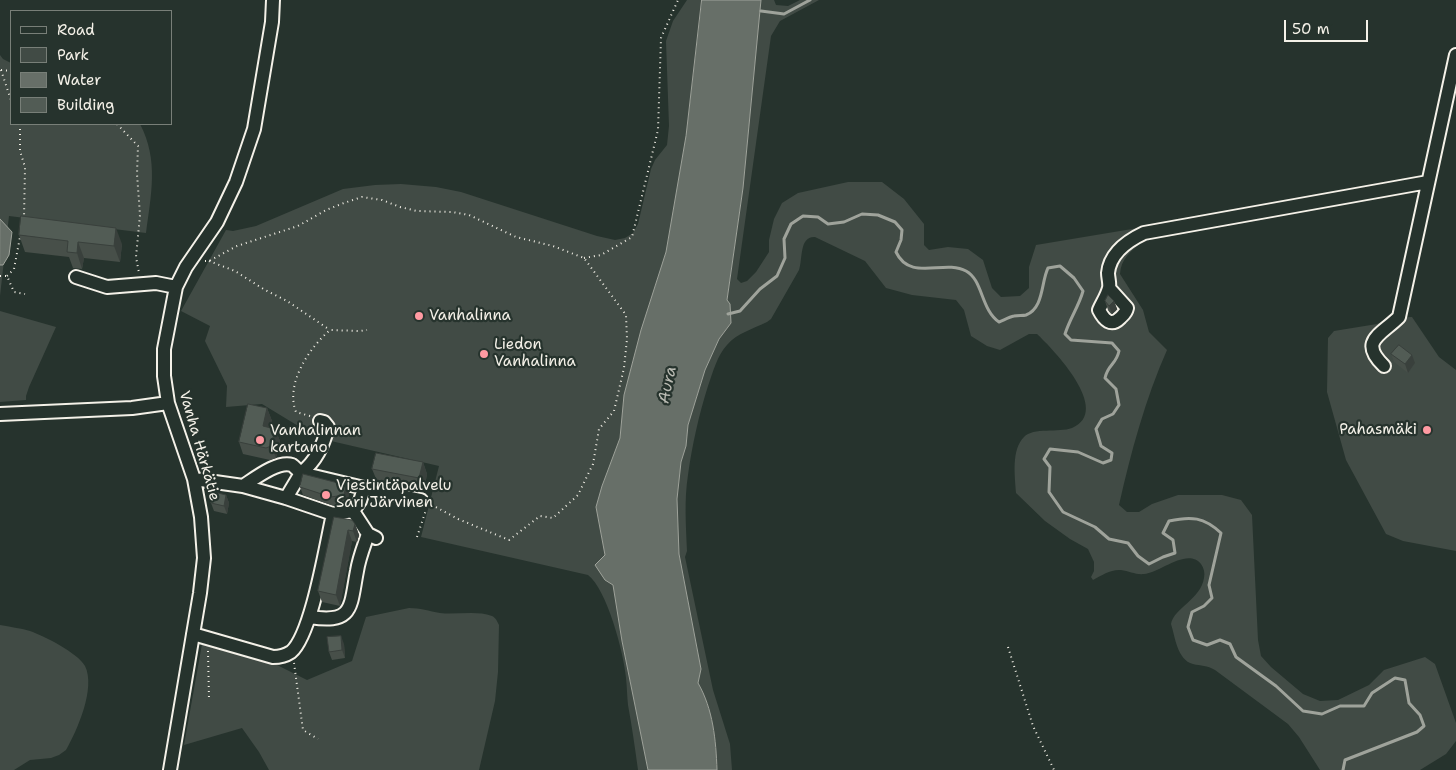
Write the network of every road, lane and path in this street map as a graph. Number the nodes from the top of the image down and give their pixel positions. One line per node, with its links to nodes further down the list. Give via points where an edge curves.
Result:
1 (273, 0): 12 (street, Vanha Härkätie, via 254,129 236,182)
2 (678, 0): 11 (path, via 661,38 658,130 632,238 602,256)
3 (1456, 55): 8 (street)
4 (0, 70): 5 (path)
5 (10, 97)
6 (20, 125): 9 (path, via 20,151 25,166)
7 (118, 125): 17 (path, via 138,146 140,215 136,257)
8 (1428, 182): 19 (street, via 1144,234 1131,239 1112,258); 23 (street, via 1399,317 1375,338 1372,346 1374,356)
9 (24, 226)
10 (21, 234): 15 (path, via 14,269)
11 (584, 258): 13 (path, via 554,246 516,237 469,215 417,211 362,197 326,210 298,226 237,246); 35 (path, via 626,315 627,339 614,411 599,429 593,464 578,495 553,518 540,516 509,540 428,503)
12 (190, 260): 13 (path); 18 (street, Vanha Härkätie)
13 (210, 261): 21 (path, via 287,301)
14 (0, 276): 15 (path)
15 (7, 276): 20 (path, via 14,292)
16 (76, 277): 17 (street, via 108,287)
17 (140, 285): 18 (street, via 156,283)
18 (176, 287): 24 (street, Vanha Härkätie, via 164,349)
19 (1109, 288)
20 (25, 294)
21 (330, 330): 22 (path); 26 (path, via 300,367 292,399 296,412)
22 (368, 330)
23 (1384, 366)
24 (168, 402): 25 (street, via 132,408); 28 (street, Vanha Härkätie)
25 (0, 414)
26 (320, 421): 27 (street, via 328,427 323,444 311,465)
27 (301, 473): 29 (street, via 292,465 282,464); 30 (street); 31 (street)
28 (194, 479): 29 (street); 37 (street, Vanha Härkätie, via 204,558)
29 (243, 486): 31 (street)
30 (364, 488): 32 (street); 33 (street)
31 (286, 498): 34 (street)
32 (421, 500)
33 (353, 511): 34 (street); 36 (street, via 372,536 357,568 352,604 338,618)
34 (333, 514): 36 (street)
35 (417, 537)
36 (310, 617): 40 (street)
37 (193, 634): 38 (street); 43 (street, Vanha Härkätie)
38 (208, 638): 40 (street, via 273,657 282,657); 41 (path)
39 (1008, 647): 44 (path, via 1033,726)
40 (292, 651): 42 (path, via 303,730)
41 (209, 700)
42 (318, 739)
43 (170, 770)
44 (1054, 770)

